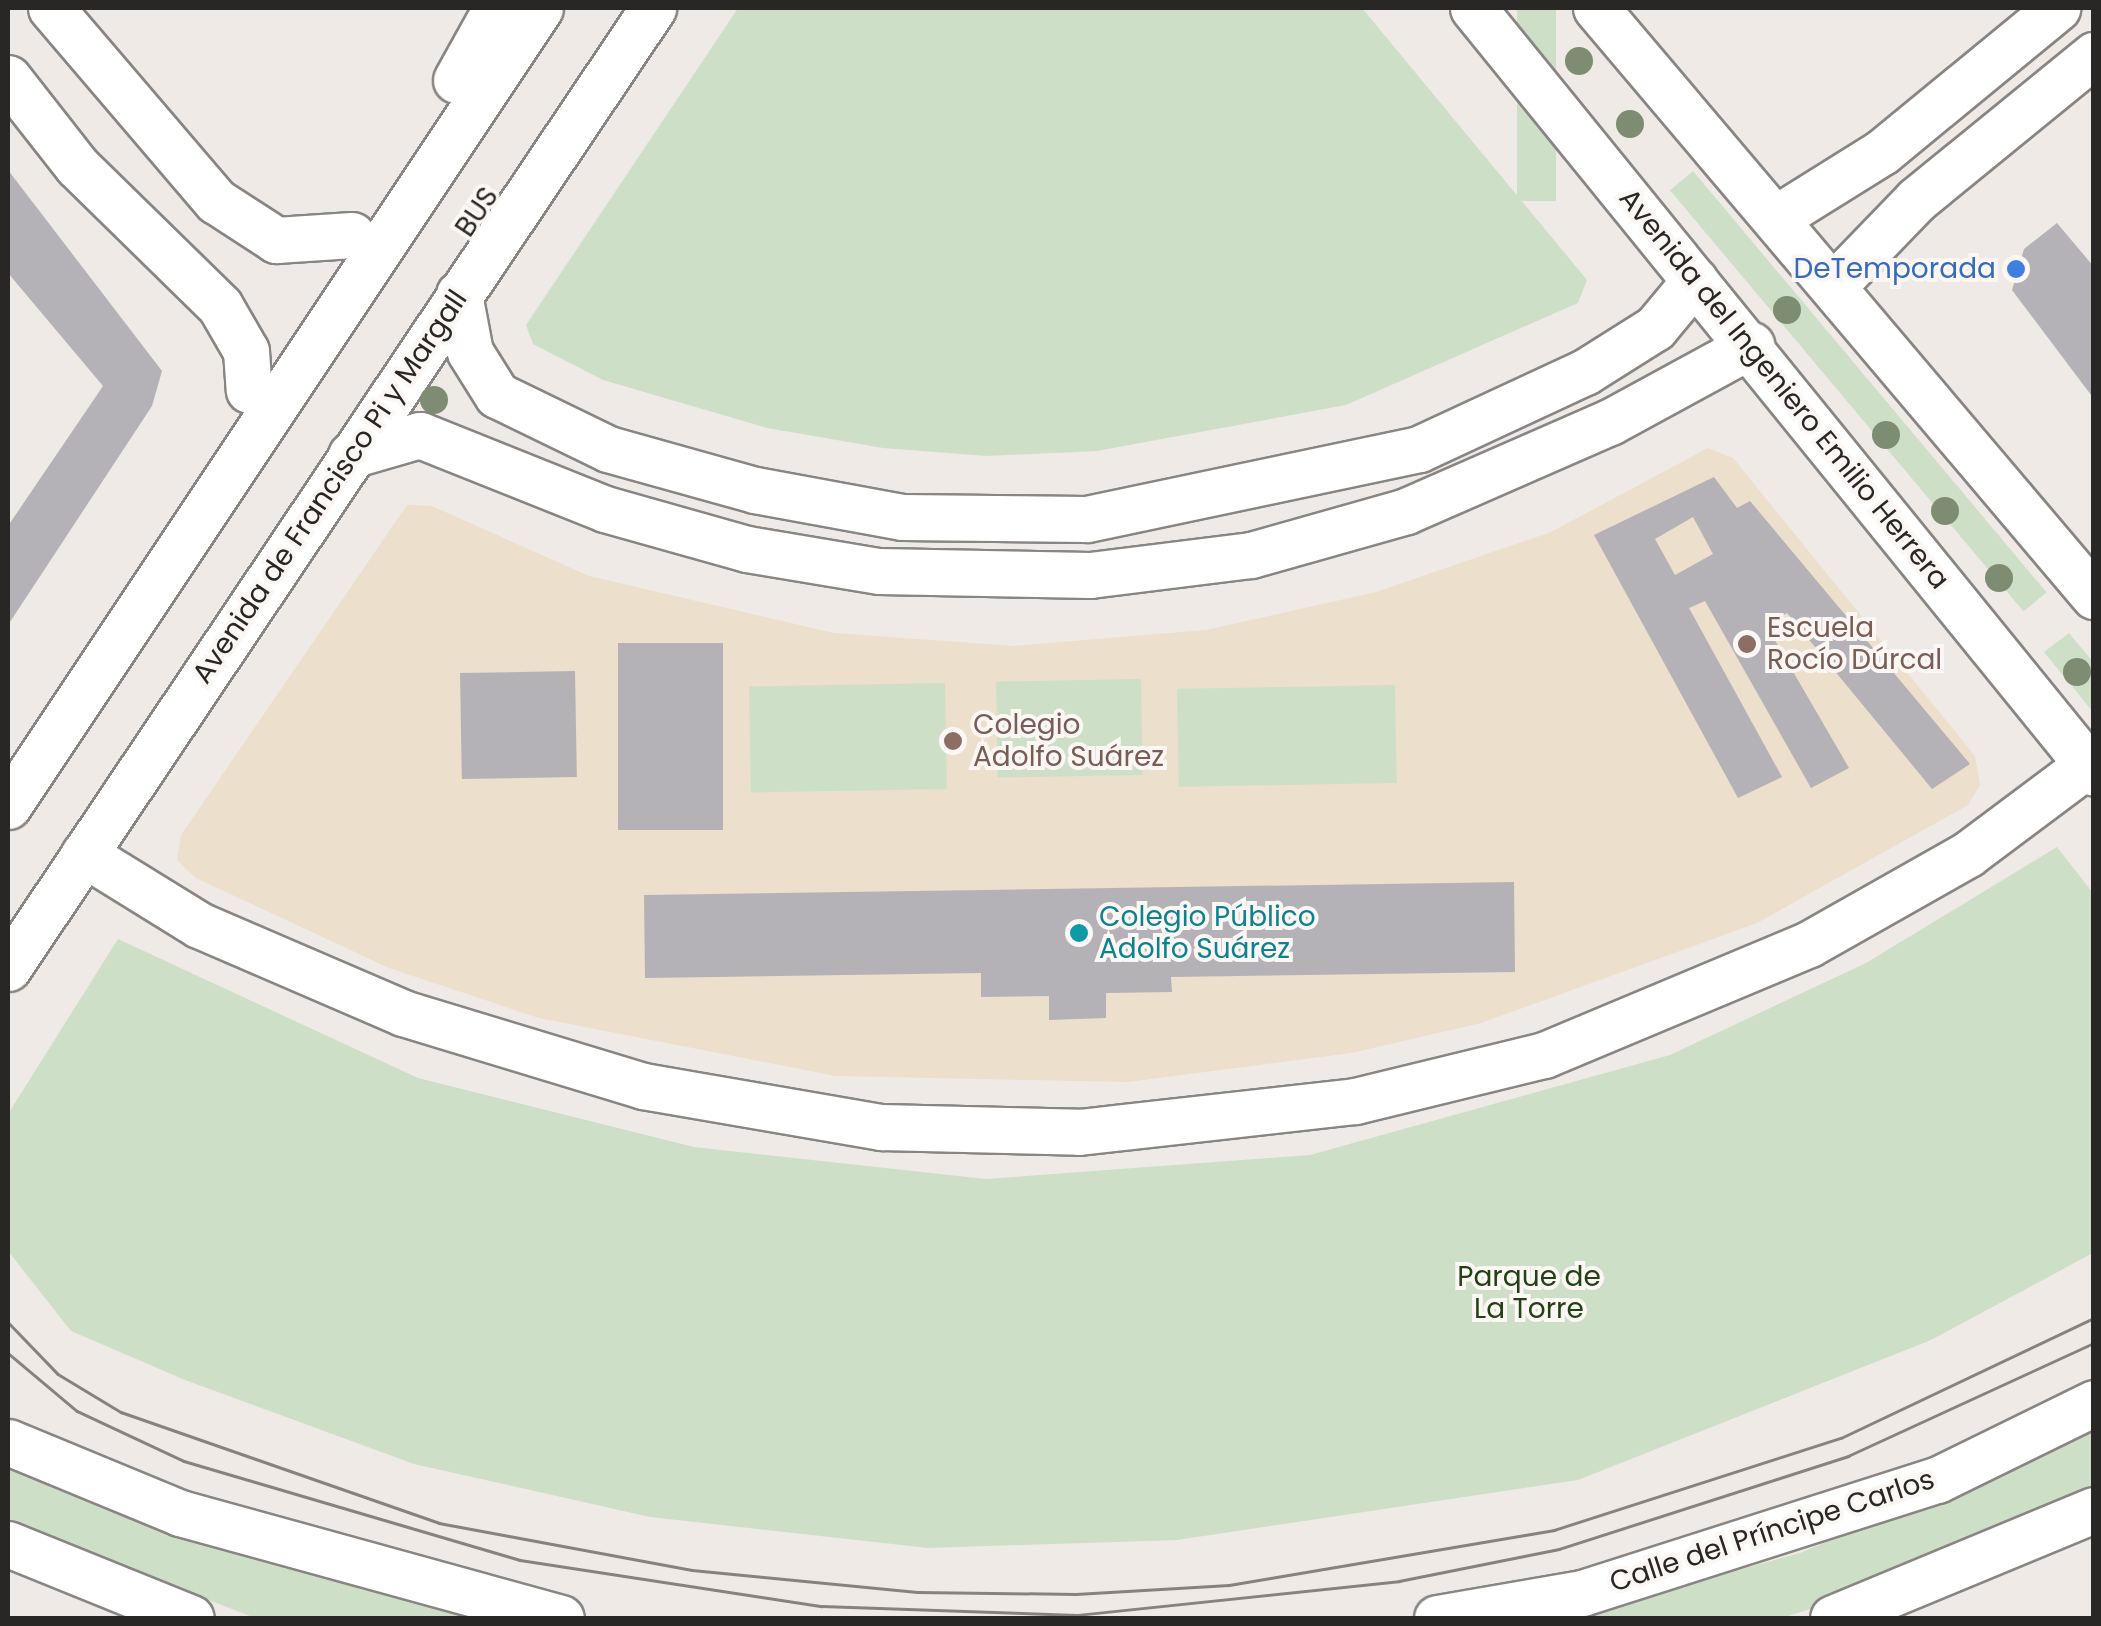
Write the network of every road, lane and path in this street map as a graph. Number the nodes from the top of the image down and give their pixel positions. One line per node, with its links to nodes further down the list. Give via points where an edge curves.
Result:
1 (51, 8): 12 (street, via 216,201 276,240)
2 (496, 8): 12 (street)
3 (540, 8): 22 (street)
4 (614, 8): 24 (street, BUS)
5 (653, 8): 15 (street, Avenida de Francisco Pi y Margall)
6 (1472, 8): 13 (street, Avenida del Ingeniero Emilio Herrera)
7 (1596, 8): 11 (street)
8 (2057, 8): 11 (street, via 1882,152)
9 (2094, 55): 14 (street, via 1916,200)
10 (8, 78): 17 (street, via 78,166 220,306 246,351)
11 (1776, 218): 14 (street)
12 (352, 235): 17 (street)
13 (1696, 280): 15 (street, via 1656,328 1585,372 1419,450 1086,519 902,517 755,490 608,449 497,394 470,352); 16 (street, Avenida del Ingeniero Emilio Herrera)
14 (1835, 284): 19 (street)
15 (459, 294): 18 (street, Avenida de Francisco Pi y Margall)
16 (1751, 346): 18 (street, via 1610,422 1406,512 1251,555 1090,575 879,571 747,549 605,509 420,435); 21 (street, Avenida del Ingeniero Emilio Herrera)
17 (249, 390): 20 (street)
18 (351, 455): 23 (street, Avenida de Francisco Pi y Margall)
19 (2094, 596)
20 (8, 753)
21 (2090, 769): 23 (street, via 1968,854 1809,944 1544,1056 1355,1101 1079,1132 882,1127 643,1086 369,999 199,925)
22 (8, 806)
23 (84, 854): 25 (street, Avenida de Francisco Pi y Margall)
24 (8, 916)
25 (8, 968)
26 (2094, 1403): 34 (street, Calle del Príncipe Carlos, via 1936,1480 1582,1593)
27 (8, 1442): 33 (street, via 180,1513)
28 (2094, 1510): 30 (street)
29 (8, 1544): 31 (street)
30 (1931, 1602): 35 (street)
31 (128, 1608): 32 (street)
32 (191, 1618)
33 (561, 1618)
34 (1437, 1618)
35 (1833, 1618)

